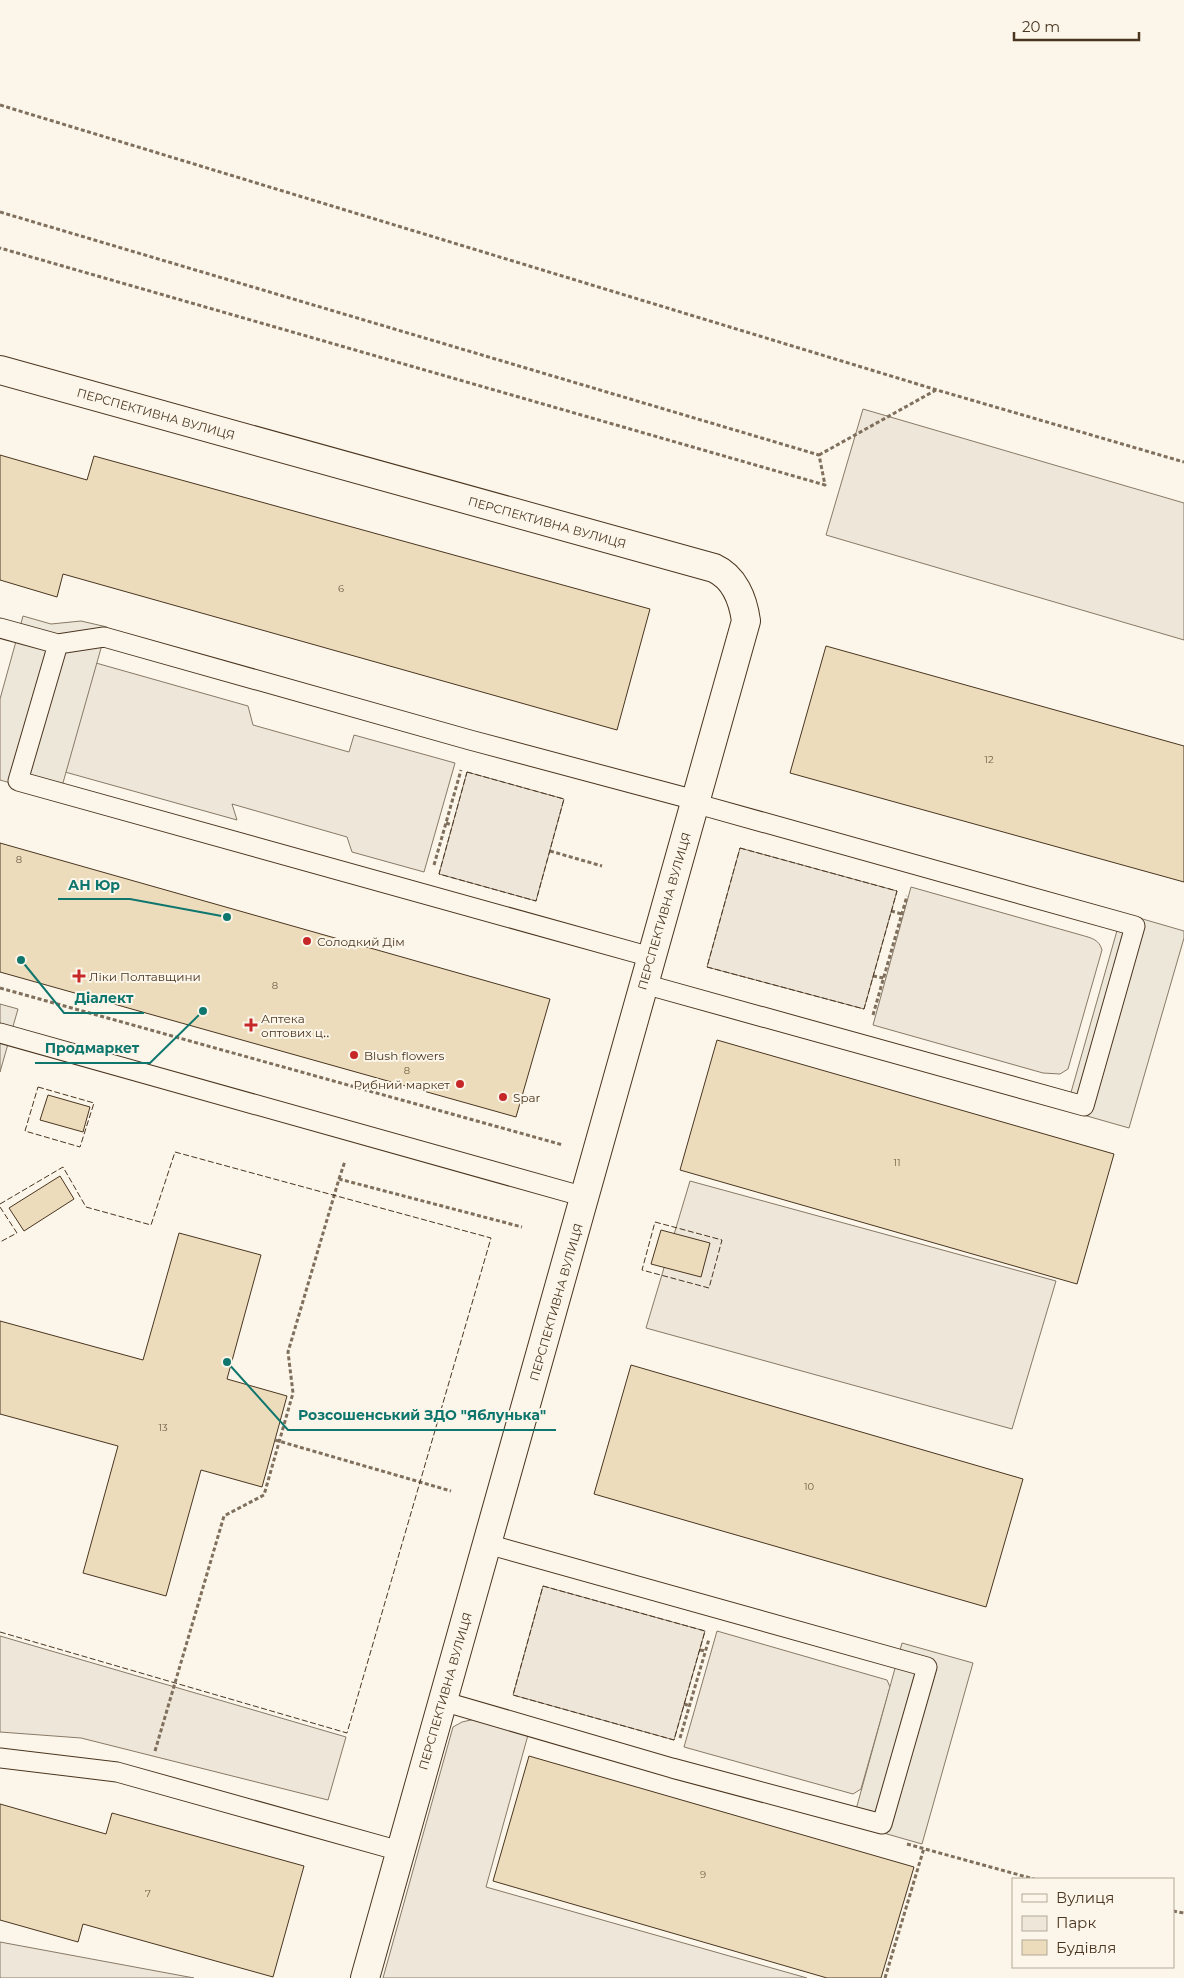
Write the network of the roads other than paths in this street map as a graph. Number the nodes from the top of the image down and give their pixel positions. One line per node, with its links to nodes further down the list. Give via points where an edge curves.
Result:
1 (0, 370): 4 (street, ПЕРСПЕКТИВНА ВУЛИЦЯ, via 724,573 739,596 746,621)
2 (0, 628): 3 (lane)
3 (58, 644): 4 (lane, via 104,637); 5 (lane, via 18,781)
4 (694, 802): 5 (street, ПЕРСПЕКТИВНА ВУЛИЦЯ); 6 (lane, via 1135,926 1084,1106)
5 (651, 957): 6 (street, ПЕРСПЕКТИВНА ВУЛИЦЯ)
6 (644, 984): 8 (street, ПЕРСПЕКТИВНА ВУЛИЦЯ)
7 (0, 1033): 8 (lane)
8 (585, 1197): 9 (street, ПЕРСПЕКТИВНА ВУЛИЦЯ)
9 (487, 1544): 10 (street, ПЕРСПЕКТИВНА ВУЛИЦЯ); 10 (lane, via 927,1667 882,1824 672,1768)
10 (442, 1701): 12 (street, ПЕРСПЕКТИВНА ВУЛИЦЯ)
11 (0, 1758): 12 (lane, via 117,1772)
12 (400, 1851): 13 (street, ПЕРСПЕКТИВНА ВУЛИЦЯ)
13 (365, 1978)

